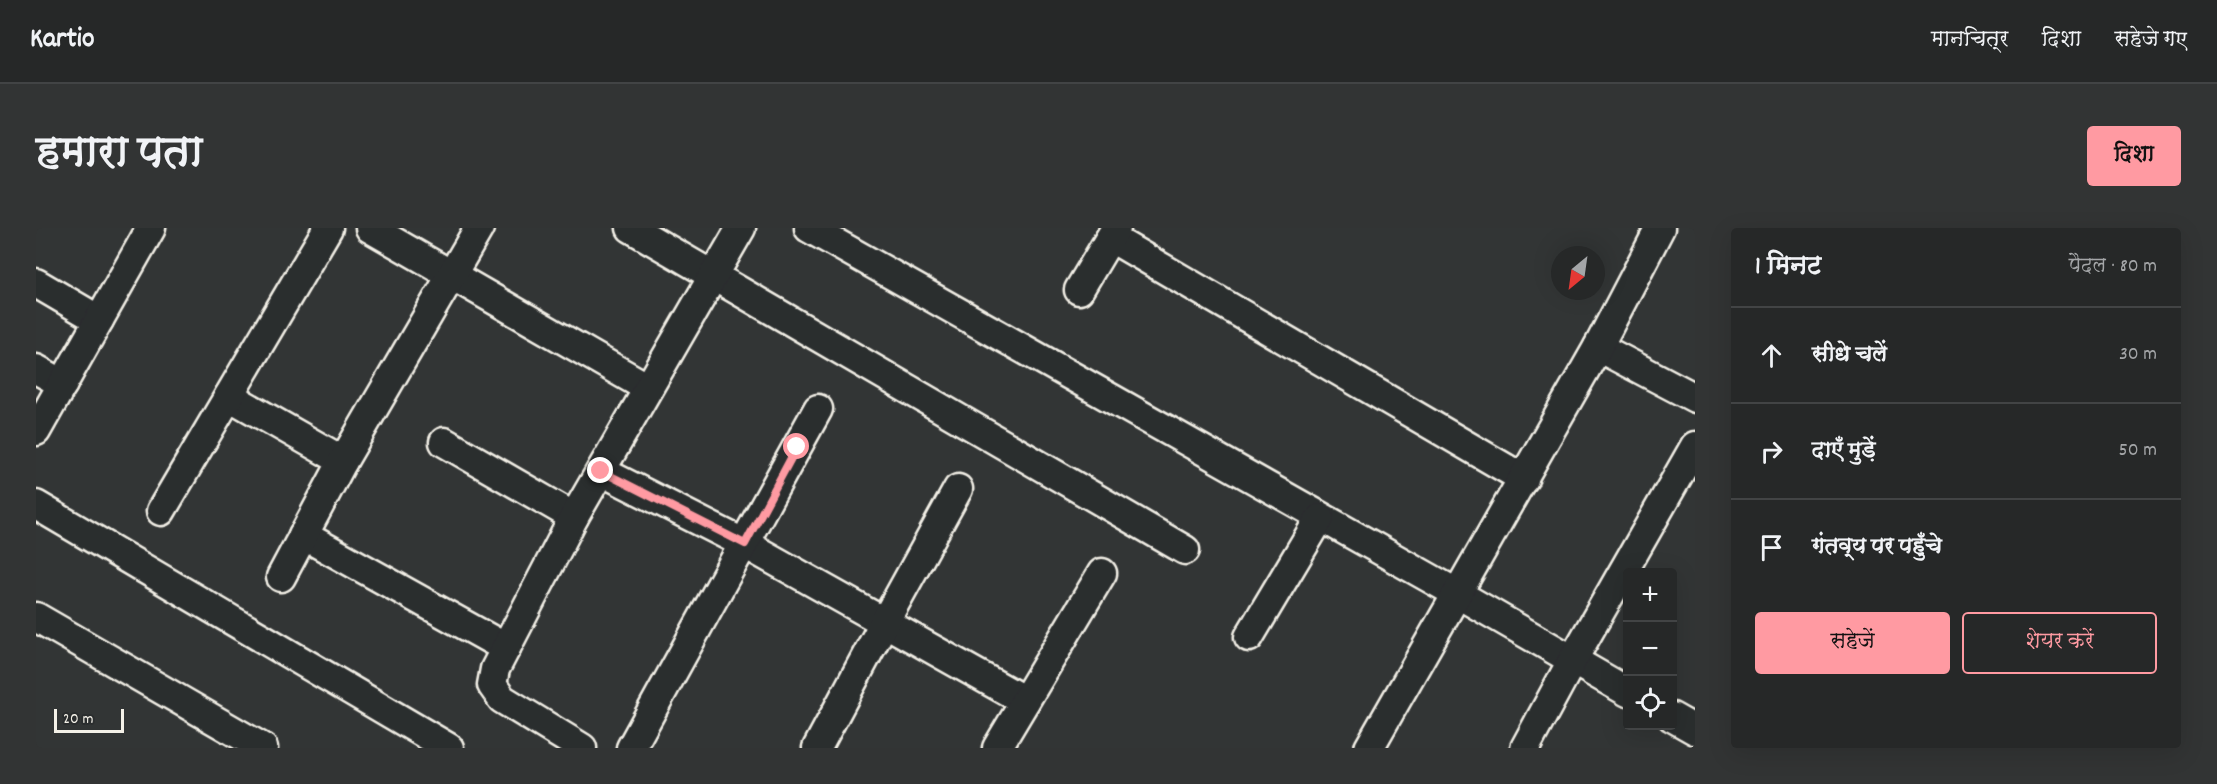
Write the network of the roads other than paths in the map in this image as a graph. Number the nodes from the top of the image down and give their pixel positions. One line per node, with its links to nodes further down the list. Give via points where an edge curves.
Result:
1 (151, 228): 14 (street)
2 (328, 228): 19 (street)
3 (370, 228): 10 (street)
4 (479, 228): 10 (street)
5 (631, 228): 11 (street)
6 (741, 228): 11 (street)
7 (808, 228): 32 (street)
8 (1660, 228): 15 (street)
9 (1114, 233): 13 (street); 27 (street)
10 (451, 275): 18 (street); 25 (street)
11 (713, 275): 18 (street); 35 (street)
12 (36, 283): 14 (street)
13 (1079, 290)
14 (99, 320): 17 (street)
15 (1598, 347): 20 (street); 27 (street)
16 (36, 369): 17 (street)
17 (63, 384): 22 (street)
18 (648, 388): 26 (street)
19 (229, 396): 25 (street); 30 (street)
20 (1695, 398)
21 (818, 409): 34 (street)
22 (36, 431)
23 (444, 441): 31 (street)
24 (1695, 446): 43 (street)
25 (343, 461): 33 (street)
26 (601, 471): 31 (street); 34 (street)
27 (1524, 478): 38 (street)
28 (958, 489): 40 (street)
29 (36, 505): 50 (street)
30 (161, 511)
31 (574, 517): 42 (street)
32 (1320, 518): 38 (street); 41 (street)
33 (303, 535): 37 (street); 42 (street)
34 (745, 544): 40 (street); 52 (street)
35 (1185, 550)
36 (1102, 573): 45 (street)
37 (282, 577)
38 (1458, 594): 43 (street); 55 (street)
39 (36, 617): 49 (street)
40 (884, 622): 45 (street); 53 (street)
41 (1249, 637)
42 (506, 648): 48 (street, via 492,685 502,699)
43 (1572, 661): 44 (street); 56 (street)
44 (1623, 689)
45 (1024, 701): 54 (street)
46 (1677, 720): 47 (street)
47 (1695, 730)
48 (549, 740): 51 (street)
49 (262, 748)
50 (449, 748)
51 (582, 748)
52 (631, 748)
53 (817, 748)
54 (997, 748)
55 (1370, 748)
56 (1525, 748)

